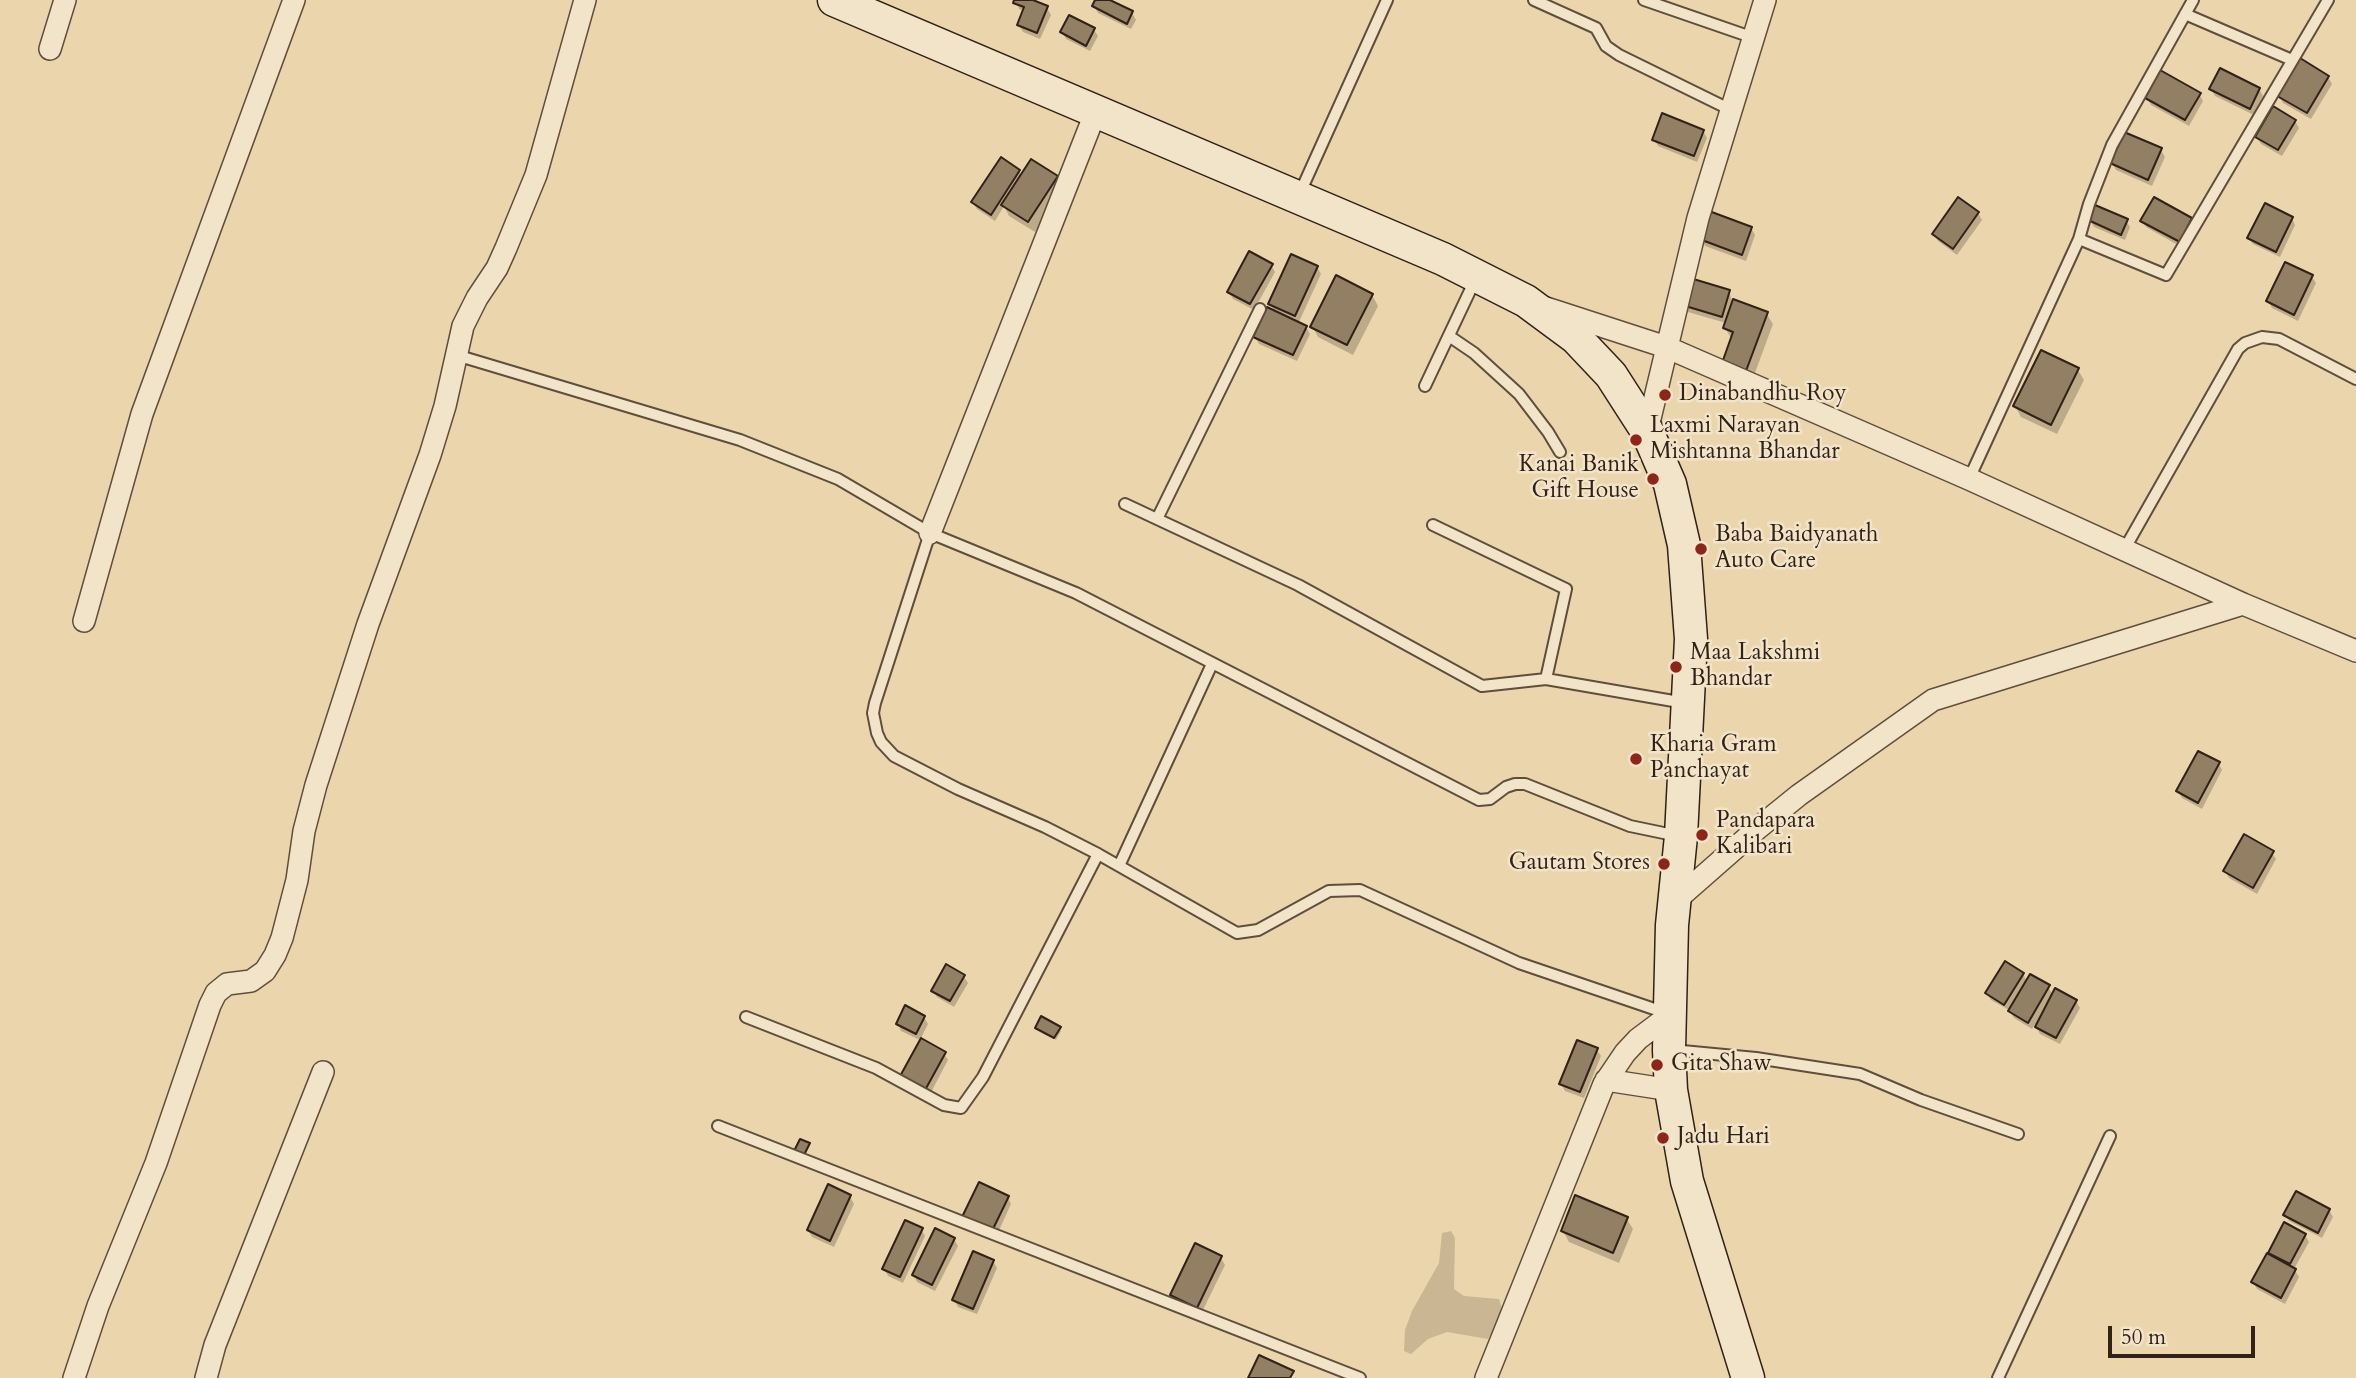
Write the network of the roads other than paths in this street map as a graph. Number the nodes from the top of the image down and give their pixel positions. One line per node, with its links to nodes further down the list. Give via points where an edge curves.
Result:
1 (65, 0): 13 (street)
2 (293, 0): 36 (street, via 142,414)
3 (585, 0): 24 (street, via 536,175 497,268 463,326)
4 (834, 0): 16 (main road)
5 (1387, 0): 17 (lane)
6 (1534, 0): 15 (lane, via 1596,28 1606,46 1619,55)
7 (1644, 0): 12 (lane)
8 (1765, 0): 12 (street)
9 (2193, 0): 11 (lane)
10 (2328, 0): 14 (lane)
11 (2185, 14): 14 (lane); 18 (lane, via 2112,145)
12 (1754, 38): 15 (street)
13 (50, 49)
14 (2292, 60): 18 (lane, via 2166,275)
15 (1731, 110): 23 (street)
16 (1096, 111): 17 (main road); 33 (street)
17 (1298, 197): 19 (main road)
18 (2079, 239): 29 (lane)
19 (1477, 276): 20 (main road); 22 (lane)
20 (1526, 301): 23 (street); 27 (main road, via 1594,356)
21 (1260, 309): 31 (lane)
22 (1449, 335): 26 (lane); 28 (lane, via 1519,394)
23 (1666, 347): 27 (street); 29 (street)
24 (456, 355): 33 (lane, via 740,440 838,479); 54 (street, via 430,455 316,785 282,938 265,971 251,981 227,984 210,1005)
25 (2356, 379): 34 (lane, via 2280,339 2262,337 2245,343)
26 (1425, 386)
27 (1647, 431): 40 (main road, via 1670,484 1684,545 1691,639)
28 (1560, 452)
29 (1969, 479): 34 (street)
30 (1125, 504): 31 (lane)
31 (1157, 519): 39 (lane, via 1298,585 1482,686)
32 (1433, 525): 39 (lane, via 1566,589)
33 (930, 533): 38 (lane, via 1076,593); 42 (lane, via 875,703 874,723 881,741 914,766)
34 (2124, 550): 35 (street)
35 (2243, 604): 37 (street); 44 (street, via 1933,700 1799,795)
36 (84, 621)
37 (2356, 651)
38 (1212, 664): 41 (lane, via 1479,800 1490,799 1515,784 1525,785 1630,826); 43 (lane)
39 (1546, 679): 40 (lane)
40 (1688, 703): 41 (main road)
41 (1681, 836): 44 (main road)
42 (1098, 854): 43 (lane); 46 (lane, via 983,1077 961,1108 944,1105 876,1068)
43 (1119, 866): 45 (lane, via 1237,933 1258,930 1329,891 1360,890 1519,963)
44 (1675, 901): 45 (main road)
45 (1670, 1015): 47 (main road); 49 (street, via 1638,1039)
46 (746, 1017)
47 (1669, 1050): 50 (main road); 52 (lane, via 1860,1074)
48 (323, 1072): 55 (street)
49 (1606, 1080): 50 (street); 57 (street)
50 (1671, 1090): 58 (main road, via 1687,1181)
51 (718, 1126): 56 (lane)
52 (2018, 1134)
53 (2109, 1136): 59 (lane)
54 (74, 1378)
55 (206, 1378)
56 (1360, 1378)
57 (1486, 1378)
58 (1748, 1378)
59 (1998, 1378)

